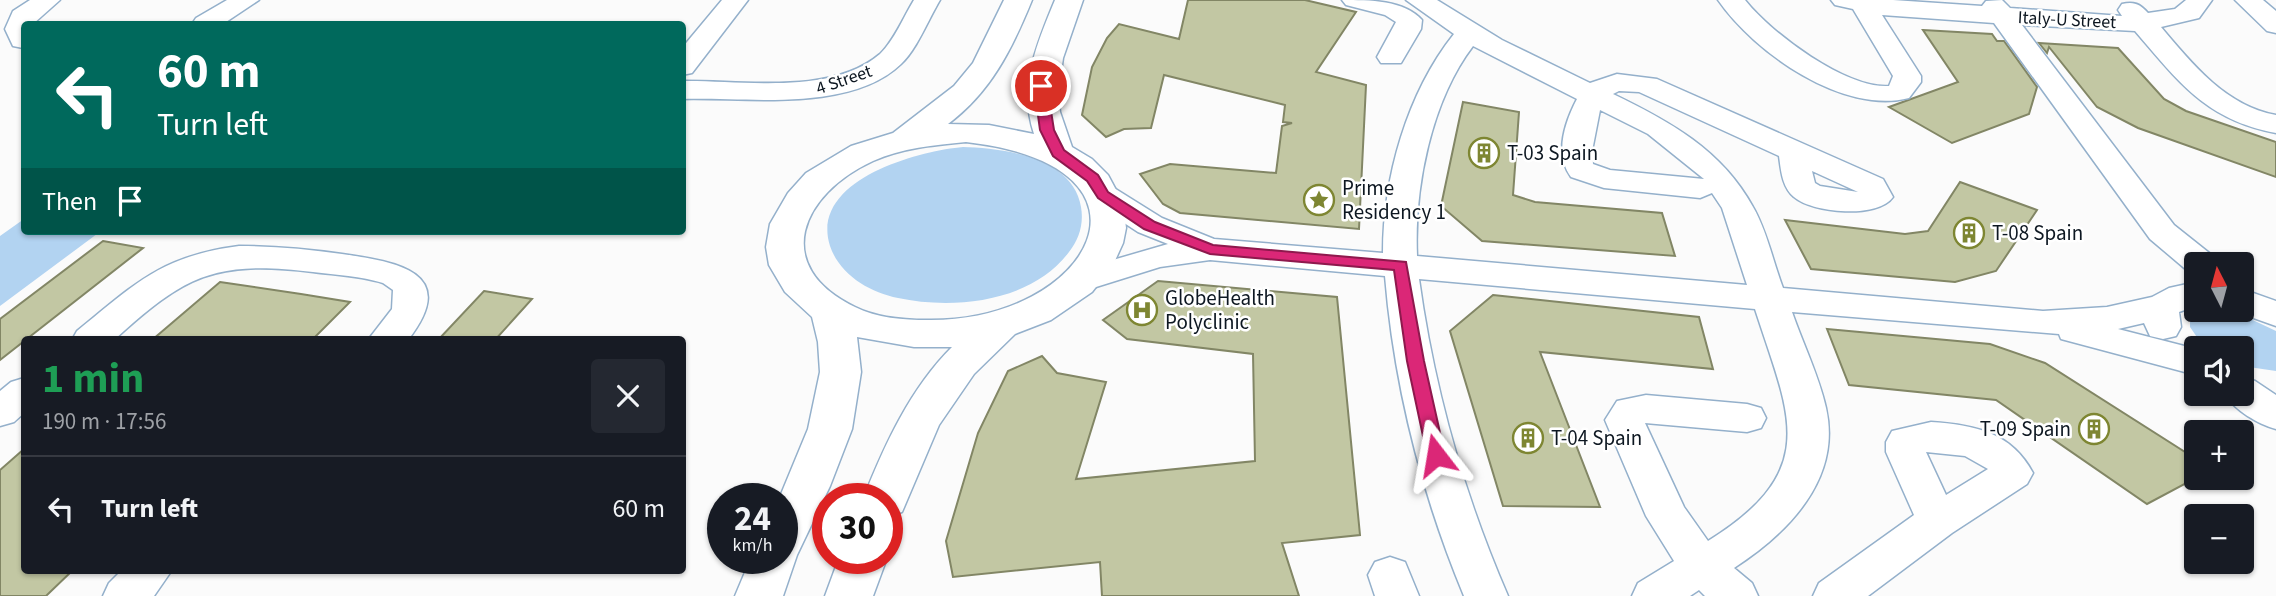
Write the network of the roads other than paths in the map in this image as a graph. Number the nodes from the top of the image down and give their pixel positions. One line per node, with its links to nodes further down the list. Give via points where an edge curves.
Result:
1 (47, 0): 21 (street, via 22,17)
2 (246, 0): 16 (street)
3 (264, 0): 17 (street)
4 (735, 0): 24 (street)
5 (927, 0): 25 (street, 4 Street, via 892,58 832,87 787,93)
6 (1018, 0): 28 (street, via 992,62 980,78 946,110)
7 (1069, 0): 30 (street, via 1041,86 1047,130)
8 (1355, 0): 22 (street, via 1394,9 1409,20)
9 (1419, 0): 20 (street)
10 (1731, 0): 14 (street, via 1762,32 1842,84 1875,94 1899,92 1907,76)
11 (2122, 0): 18 (street)
12 (2199, 0): 18 (street, Italy-U Street, via 2181,16)
13 (2248, 0): 19 (street)
14 (1855, 1): 15 (street, Italy-U Street)
15 (1997, 8): 18 (street, Italy-U Street); 33 (street)
16 (210, 21)
17 (236, 21)
18 (2143, 23): 27 (street, via 2218,104 2243,118)
19 (2276, 24)
20 (1469, 33): 26 (street); 36 (street, via 1439,74 1420,122 1401,214)
21 (18, 45): 23 (street)
22 (1391, 57)
23 (0, 58)
24 (686, 62)
25 (686, 90)
26 (1592, 96): 29 (street, via 1613,83 1638,83); 31 (street, via 1583,110 1576,157 1582,170 1604,179); 39 (street, via 1659,128 1714,171 1738,208)
27 (2276, 124)
28 (899, 141): 30 (street, via 967,132 1031,142); 41 (street, via 845,162 815,183 794,208 784,235 786,264 802,290)
29 (1794, 152)
30 (1058, 153): 32 (street, via 1093,178)
31 (1700, 188)
32 (1103, 195): 34 (street, via 1150,225); 38 (street, via 1109,215 1108,237 1098,260)
33 (2162, 232): 35 (street); 40 (street)
34 (1210, 249): 36 (street); 38 (street, via 1143,260)
35 (2186, 252)
36 (1401, 266): 39 (street); 64 (street, via 1415,361 1441,475)
37 (310, 268): 44 (street, via 224,268 171,283 136,301); 45 (street, via 384,286 390,294 390,308); 46 (street, via 399,275 408,283 412,303)
38 (1080, 281): 43 (street, via 1032,313)
39 (1771, 299): 42 (street); 59 (street, via 1807,409 1809,454 1802,477 1774,515)
40 (2176, 300): 42 (street, via 2107,319); 47 (street, via 2159,319)
41 (830, 312): 43 (street, via 866,327 910,334 956,333); 57 (street, via 839,336 840,392 833,423)
42 (2043, 323): 48 (street)
43 (1001, 324): 56 (street, via 961,360 928,402)
44 (95, 336)
45 (375, 336)
46 (390, 336)
47 (2184, 353)
48 (2184, 359)
49 (2254, 387): 50 (street)
50 (2276, 392)
51 (21, 395): 53 (street)
52 (2254, 399): 54 (street)
53 (0, 412)
54 (2276, 415)
55 (1747, 418): 59 (street, via 1646,409 1631,411 1624,420 1667,516)
56 (892, 483)
57 (798, 504)
58 (1937, 521): 67 (street)
59 (1702, 567): 65 (street); 66 (street)
60 (768, 574): 62 (street)
61 (857, 574): 63 (street)
62 (758, 596)
63 (849, 596)
64 (1486, 596)
65 (1654, 596)
66 (1736, 596)
67 (1835, 596)

